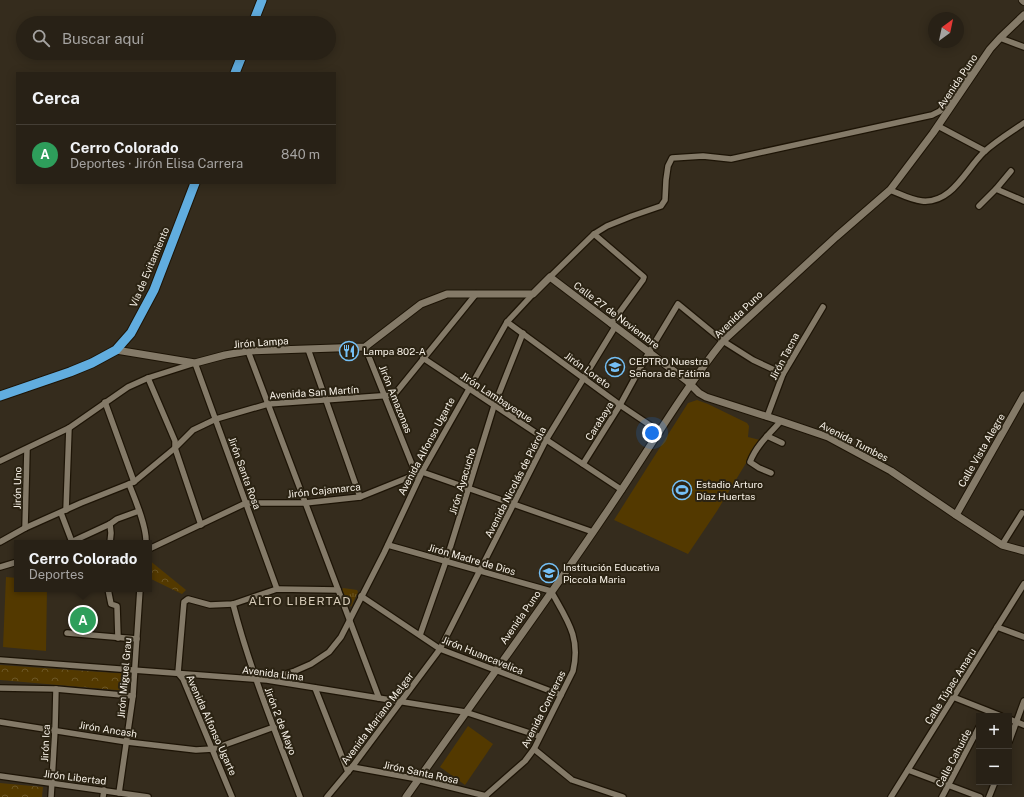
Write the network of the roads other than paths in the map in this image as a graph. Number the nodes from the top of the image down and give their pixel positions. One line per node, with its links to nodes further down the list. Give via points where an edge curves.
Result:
1 (262, 0): 3 (highway)
2 (1024, 15): 4 (street, Avenida Puno)
3 (256, 16)
4 (1000, 38): 5 (street); 8 (street, Avenida Puno)
5 (1024, 47)
6 (240, 60): 7 (highway)
7 (235, 72)
8 (974, 73): 10 (street, Avenida Puno); 18 (street, Avenida Alfonso Ugarte, via 966,75 940,110 932,116 731,159 704,156 672,158 668,166 665,200 661,206 607,226)
9 (1024, 123): 11 (street)
10 (938, 126): 11 (street); 15 (street, Avenida Puno)
11 (985, 151): 15 (street, via 952,190 933,200 920,201)
12 (1011, 171): 14 (street)
13 (194, 184): 29 (highway, Vía de Evitamiento, via 154,290 131,333)
14 (996, 189): 16 (street); 17 (street)
15 (890, 190): 26 (street, Avenida Puno)
16 (1024, 202)
17 (979, 206)
18 (594, 234): 19 (street, Avenida Alfonso Ugarte); 24 (street, Avenida Nicolás de Piérola, via 644,277)
19 (550, 277): 21 (street, Avenida Alfonso Ugarte); 24 (street, Calle 27 de Noviembre)
20 (476, 294): 21 (street); 27 (street, via 447,294 421,304); 32 (street, Avenida San Martín)
21 (533, 294): 23 (street, Avenida Alfonso Ugarte)
22 (823, 307): 34 (street, Jirón Tacna)
23 (507, 322): 25 (street, Jirón Loreto); 38 (street, Avenida Alfonso Ugarte)
24 (613, 326): 31 (street, Calle 27 de Noviembre); 36 (street, Avenida Nicolás de Piérola)
25 (523, 333): 36 (street, Jirón Loreto); 46 (street, Jirón Ayacucho)
26 (723, 341): 31 (street, Carabaya, via 678,304); 34 (street, via 753,360); 37 (street, Avenida Puno)
27 (365, 347): 28 (street, Jirón Lampa); 39 (street, Jirón Amazonas)
28 (308, 349): 30 (street, Jirón Lampa); 42 (street)
29 (116, 350): 33 (street); 40 (highway, Vía de Evitamiento, via 70,372)
30 (248, 351): 33 (street, Jirón Lampa); 44 (street)
31 (649, 352): 37 (street, Calle 27 de Noviembre); 45 (street, Carabaya)
32 (423, 358): 38 (street, Jirón Lambayeque); 39 (street, Avenida San Martín, via 394,395)
33 (195, 363): 35 (street, Jirón Lampa); 48 (street, Jirón Santa Rosa)
34 (783, 374): 47 (street, Jirón Tacna)
35 (148, 378): 43 (street, Jirón Lampa); 55 (street, via 175,441)
36 (584, 378): 45 (street, Jirón Loreto); 53 (street, Avenida Nicolás de Piérola)
37 (691, 385): 47 (street, Avenida Tumbes, via 706,398); 51 (street, Avenida Puno)
38 (468, 389): 46 (street, Jirón Lambayeque); 59 (street, Avenida Alfonso Ugarte)
39 (384, 395): 42 (street, Avenida San Martín); 61 (street, Jirón Amazonas)
40 (0, 396)
41 (1024, 396): 73 (street, Calle Vista Alegre)
42 (326, 400): 44 (street, Avenida San Martín); 66 (street)
43 (105, 402): 50 (street, Jirón Lampa); 63 (street)
44 (268, 404): 48 (street, Avenida San Martín); 68 (street)
45 (620, 405): 51 (street, Jirón Loreto); 58 (street, Carabaya)
46 (494, 406): 53 (street, Jirón Lambayeque); 64 (street, Jirón Ayacucho)
47 (767, 417): 49 (street, Avenida Tumbes)
48 (216, 419): 55 (street, Avenida San Martín, via 193,430); 67 (street, Jirón Santa Rosa)
49 (781, 421): 52 (street); 73 (street, Avenida Tumbes, via 837,441 891,471)
50 (69, 428): 56 (street, Jirón Lampa); 70 (street)
51 (660, 432): 65 (street, Avenida Puno)
52 (767, 436): 54 (street); 60 (street, via 750,462)
53 (546, 440): 58 (street, Jirón Lambayeque); 69 (street, Avenida Nicolás de Piérola)
54 (782, 443)
55 (175, 448): 63 (street, Avenida San Martín); 75 (street)
56 (27, 449): 57 (street, Jirón Lampa); 76 (street, Jirón Uno)
57 (0, 461)
58 (583, 464): 65 (street, Jirón Lambayeque)
59 (422, 472): 61 (street, Jirón Cajamarca); 62 (street, Avenida Alfonso Ugarte); 64 (street)
60 (771, 473)
61 (416, 474): 62 (street, Jirón Amazonas); 66 (street, Jirón Cajamarca)
62 (418, 480): 84 (street, Avenida Alfonso Ugarte)
63 (132, 483): 70 (street, Avenida San Martín); 71 (street)
64 (469, 488): 69 (street); 87 (street, Jirón Ayacucho)
65 (622, 490): 77 (street, Avenida Puno)
66 (360, 497): 68 (street, Jirón Cajamarca)
67 (246, 503): 68 (street, Jirón Cajamarca); 75 (street, Jirón Cajamarca); 92 (street, Jirón Santa Rosa)
68 (305, 503): 93 (street)
69 (514, 504): 77 (street); 90 (street, Avenida Nicolás de Piérola)
70 (64, 511): 76 (street, Avenida San Martín); 78 (street)
71 (139, 511): 74 (street); 81 (street)
72 (1022, 513): 83 (street)
73 (956, 515): 83 (street)
74 (110, 524): 79 (street); 80 (street)
75 (201, 525): 85 (street, Jirón Cajamarca)
76 (25, 528): 82 (street, Avenida San Martín)
77 (593, 532): 94 (street, Avenida Puno)
78 (70, 540)
79 (74, 540)
80 (111, 540)
81 (146, 540)
82 (0, 542)
83 (1002, 544): 86 (street)
84 (388, 545): 87 (street, Jirón Madre de Dios); 97 (street, Avenida Alfonso Ugarte)
85 (152, 548)
86 (1024, 552)
87 (446, 561): 90 (street, Jirón Madre de Dios); 102 (street, Jirón Ayacucho)
88 (14, 563): 89 (street)
89 (0, 567)
90 (480, 570): 94 (street, Jirón Madre de Dios); 106 (street, Avenida Nicolás de Piérola)
91 (1024, 584): 100 (street, Calle Túpac Amaru)
92 (277, 589): 93 (street, Avenida Alfonso Ugarte); 98 (street, Avenida Alfonso Ugarte)
93 (338, 590): 99 (street)
94 (551, 591): 109 (street, Avenida Puno); 117 (street, Avenida Contreras, via 572,630 576,645 573,671)
95 (109, 592): 104 (street, via 111,604 117,606)
96 (140, 592): 105 (street, Jirón Miguel Grau)
97 (362, 596): 99 (street, Avenida Alfonso Ugarte); 102 (street, Jirón Huancavelica)
98 (233, 604): 110 (street, Avenida Alfonso Ugarte, via 210,605 188,599 184,602); 111 (street, Jirón 2 de Mayo)
99 (350, 621): 112 (street, Avenida Alfonso Ugarte, via 329,652 311,664); 119 (street)
100 (997, 627): 103 (street); 118 (street, Calle Túpac Amaru)
101 (67, 633): 104 (street)
102 (420, 635): 106 (street, Jirón Huancavelica)
103 (1024, 637)
104 (118, 638): 105 (street)
105 (137, 639): 108 (street, Jirón Miguel Grau)
106 (440, 649): 109 (street, Jirón Huancavelica); 120 (street, Avenida Mariano Melgar)
107 (0, 660): 108 (street, Avenida Lima)
108 (136, 670): 110 (street, Avenida Lima); 116 (street, Jirón Miguel Grau)
109 (496, 670): 117 (street, Jirón Huancavelica); 122 (street, Avenida Puno)
110 (178, 672): 111 (street, Avenida Lima); 134 (street, Avenida Alfonso Ugarte)
111 (256, 679): 112 (street, Avenida Lima); 128 (street, Jirón 2 de Mayo)
112 (268, 680): 114 (street, Avenida Lima)
113 (0, 688): 115 (street)
114 (315, 688): 119 (street, Avenida Lima); 138 (street)
115 (56, 689): 116 (street); 129 (street, Jirón Ica)
116 (133, 696): 133 (street, Jirón Miguel Grau)
117 (561, 696): 132 (street, Avenida Contreras)
118 (953, 697): 123 (street); 137 (street, Calle Túpac Amaru)
119 (379, 698): 120 (street, Avenida Lima)
120 (401, 701): 122 (street, Avenida Lima); 136 (street, Avenida Mariano Melgar)
121 (1024, 701): 126 (street)
122 (465, 712): 132 (street, Avenida Lima); 140 (street, Avenida Puno)
123 (986, 713)
124 (1012, 720): 126 (street)
125 (0, 722): 129 (street, Jirón Ancash)
126 (1016, 722): 127 (street); 131 (street)
127 (1024, 725)
128 (274, 727): 134 (street, Jirón Ancash); 151 (street, Jirón 2 de Mayo)
129 (55, 730): 133 (street, Jirón Ancash); 141 (street, Jirón Ica)
130 (976, 733): 142 (street, Calle Cahuide)
131 (1012, 733)
132 (539, 736): 135 (street, Avenida Contreras)
133 (127, 742): 134 (street, Jirón Ancash, via 196,750); 145 (street, Jirón Miguel Grau)
134 (213, 749): 150 (street, Avenida Alfonso Ugarte)
135 (534, 749): 146 (street, Avenida Contreras, via 525,761); 154 (street, via 572,780)
136 (352, 767): 138 (street, Avenida Mariano Melgar); 140 (street, Jirón Santa Rosa)
137 (908, 770): 142 (street); 155 (street, Calle Túpac Amaru)
138 (348, 772): 152 (street, Avenida Mariano Melgar)
139 (0, 776): 141 (street, Jirón Libertad)
140 (418, 779): 146 (street, Jirón Santa Rosa); 153 (street, Avenida Puno)
141 (52, 784): 144 (street, Jirón Libertad); 147 (street, Jirón Ica)
142 (949, 785): 156 (street, Calle Cahuide); 157 (street)
143 (994, 785): 158 (street)
144 (104, 790): 145 (street, Jirón Libertad); 148 (street)
145 (119, 793): 149 (street, Jirón Libertad)
146 (485, 796)
147 (51, 797)
148 (103, 797)
149 (148, 797)
150 (232, 797)
151 (300, 797)
152 (327, 797)
153 (406, 797)
154 (622, 797)
155 (891, 797)
156 (942, 797)
157 (980, 797)
158 (989, 797)

